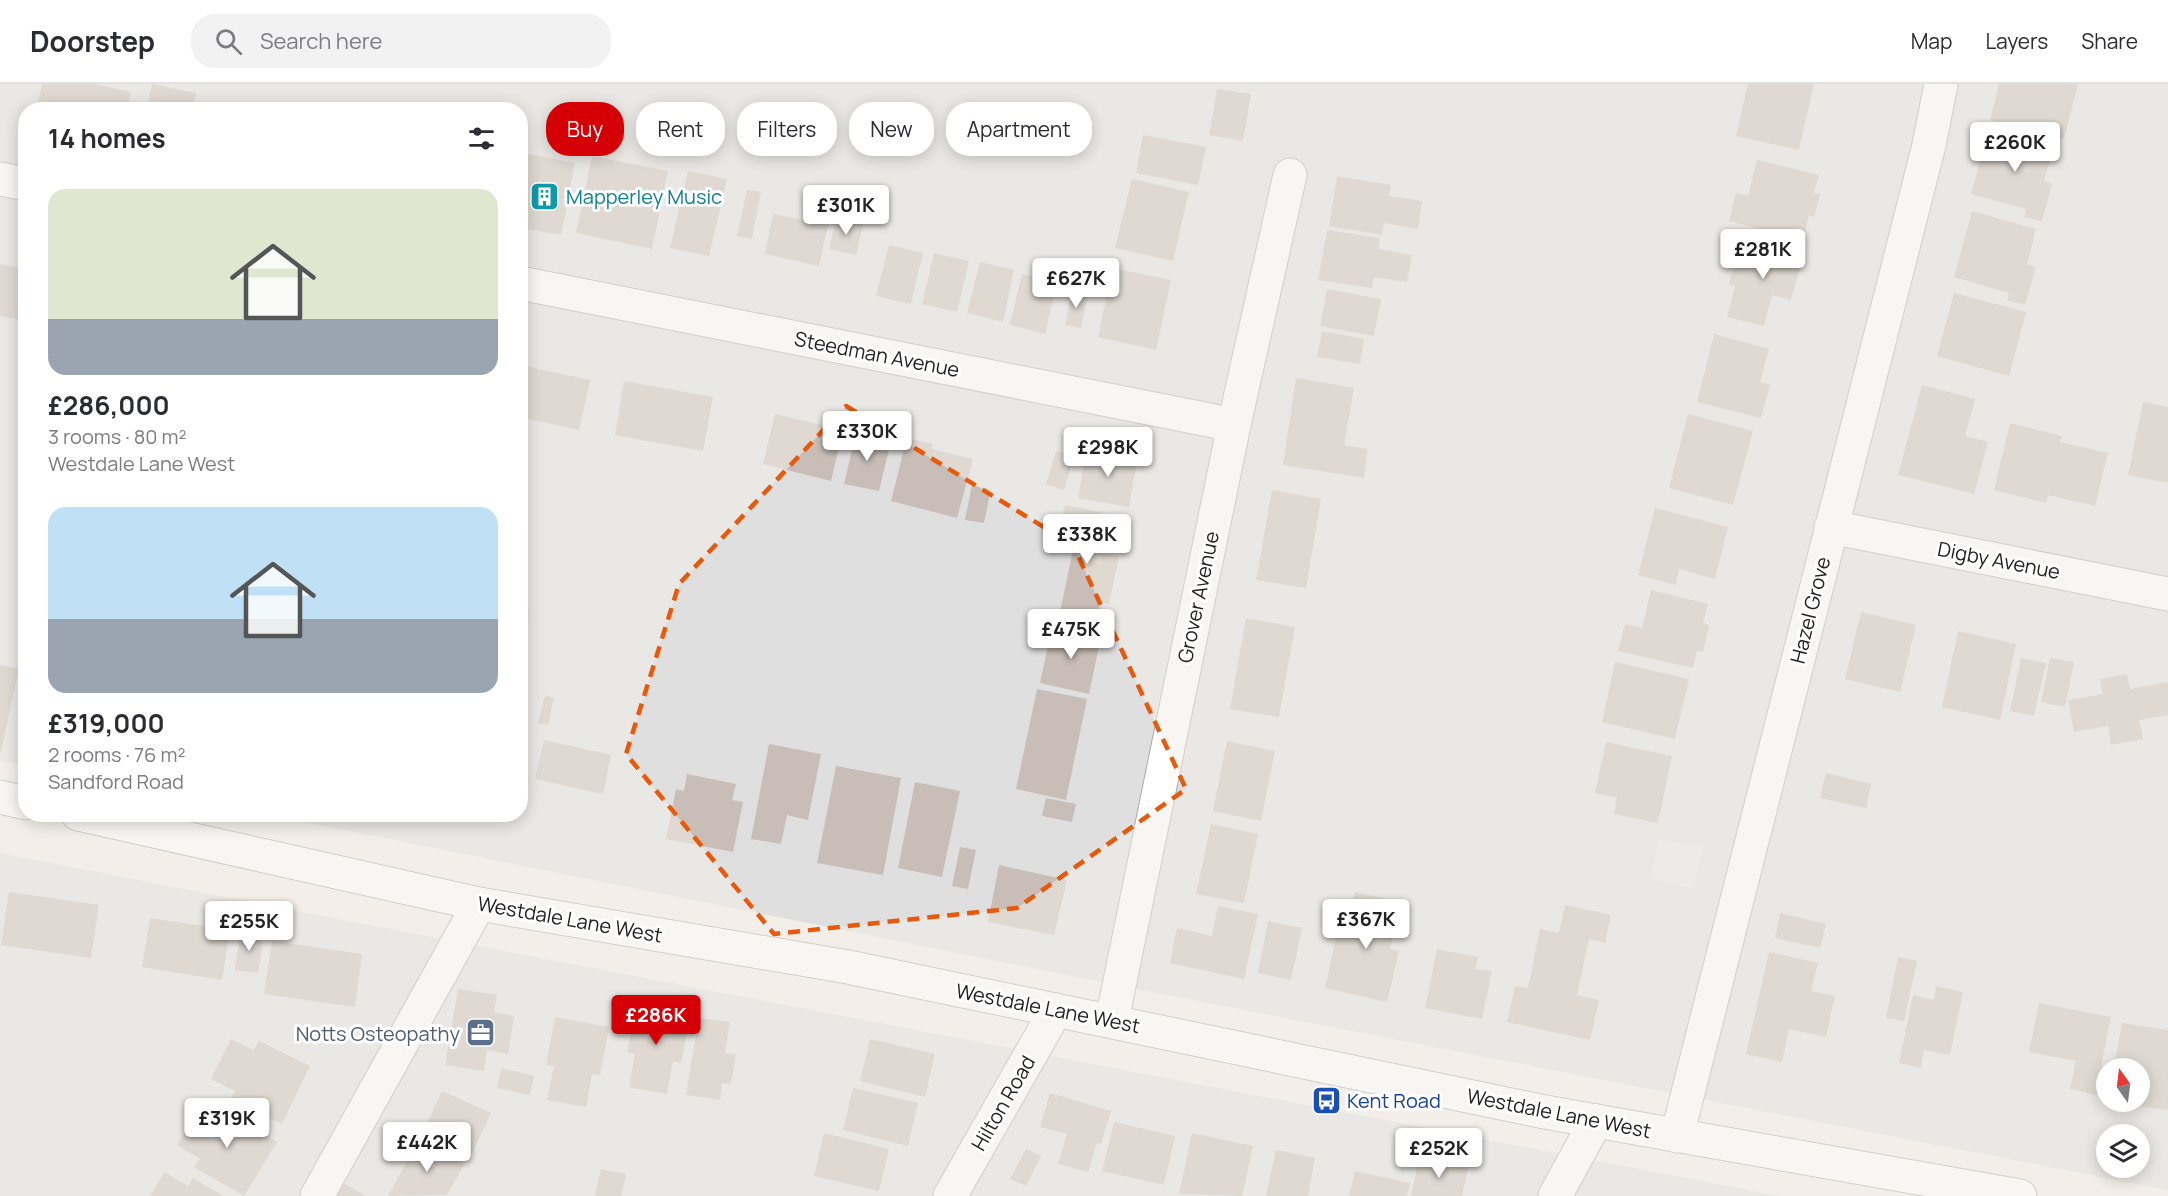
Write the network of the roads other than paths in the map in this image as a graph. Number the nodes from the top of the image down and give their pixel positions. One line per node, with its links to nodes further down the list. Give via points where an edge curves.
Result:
1 (1941, 84): 7 (street, Hazel Grove, via 1929,145)
2 (1290, 175): 6 (street, Grover Avenue)
3 (0, 179): 4 (street)
4 (18, 182)
5 (528, 285): 6 (street, Steedman Avenue)
6 (1234, 425): 14 (street, Grover Avenue)
7 (1831, 527): 8 (street, Digby Avenue); 16 (street, Hazel Grove)
8 (2168, 594)
9 (0, 797): 10 (street)
10 (18, 801)
11 (114, 822): 12 (street, Westdale Lane West)
12 (479, 904): 13 (street, Westdale Lane West, via 848,968); 17 (street)
13 (1056, 1010): 14 (street, Westdale Lane West); 18 (street, Hilton Road)
14 (1112, 1020): 15 (street, Westdale Lane West)
15 (1596, 1121): 16 (street, Westdale Lane West); 19 (street)
16 (1677, 1136): 20 (street, Westdale Lane West)
17 (317, 1196)
18 (950, 1196)
19 (1555, 1196)
20 (2020, 1196)

